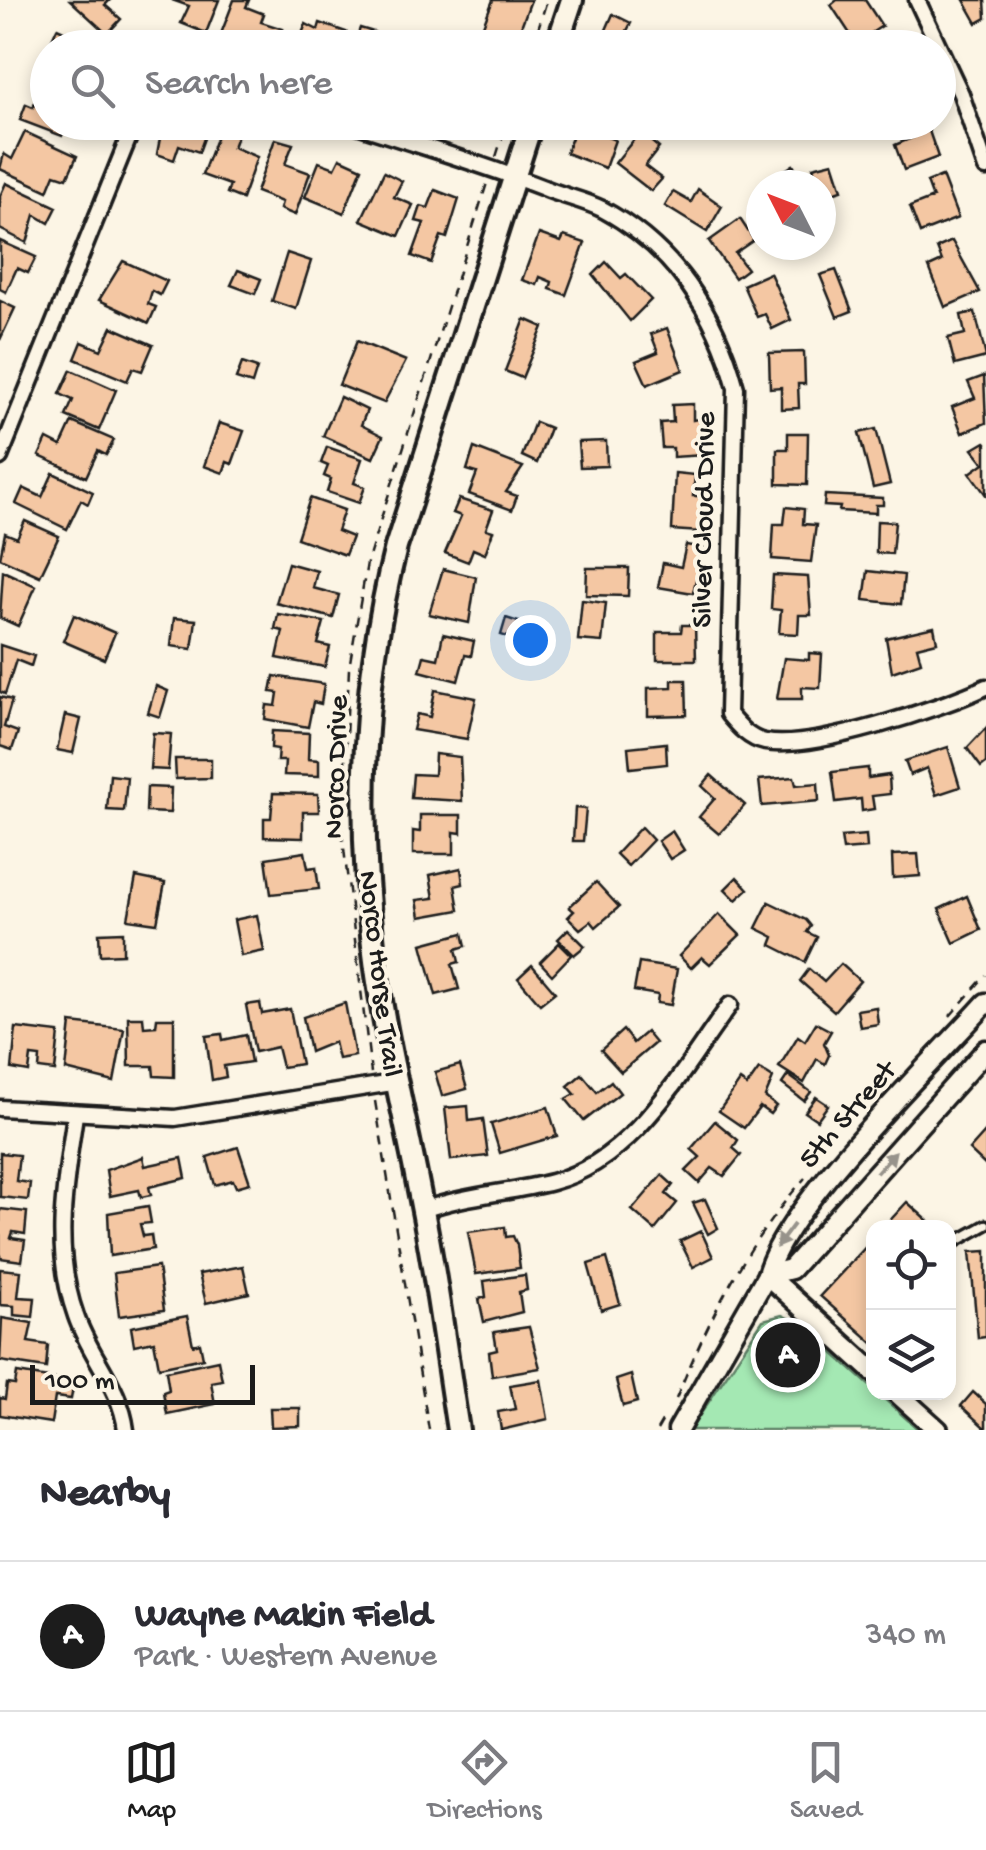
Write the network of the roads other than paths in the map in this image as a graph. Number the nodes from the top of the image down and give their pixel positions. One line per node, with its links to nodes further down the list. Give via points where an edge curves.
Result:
1 (572, 0): 3 (main road)
2 (916, 0): 4 (street)
3 (562, 30)
4 (931, 30)
5 (956, 82): 9 (street)
6 (128, 140): 11 (street)
7 (403, 140): 10 (street, Silver Cloud Drive)
8 (526, 140): 10 (main road, Norco Drive)
9 (986, 168)
10 (514, 176): 12 (street, Silver Cloud Drive, via 599,208 640,232 675,266 725,346 738,427 728,714 743,732 766,742 842,734); 16 (main road, Norco Drive, via 380,611 366,729 364,846 373,947)
11 (0, 458)
12 (986, 687)
13 (986, 1003): 22 (street, 5th Street, one-way to 22, via 828,1179 772,1253)
14 (730, 1005): 19 (street, via 640,1128 585,1169)
15 (986, 1050): 22 (street, 5th Street, one-way to 15, via 791,1269)
16 (398, 1082): 18 (street, via 175,1118); 19 (main road, Norco Drive)
17 (0, 1108): 18 (street)
18 (75, 1115): 25 (street, via 60,1220 65,1276 76,1318 123,1404)
19 (423, 1210): 26 (main road, Norco Drive)
20 (986, 1225): 21 (lane)
21 (956, 1242)
22 (767, 1275): 23 (street); 27 (street, 5th Street)
23 (866, 1365)
24 (905, 1400): 28 (street)
25 (126, 1430)
26 (458, 1430)
27 (678, 1430)
28 (938, 1430)

